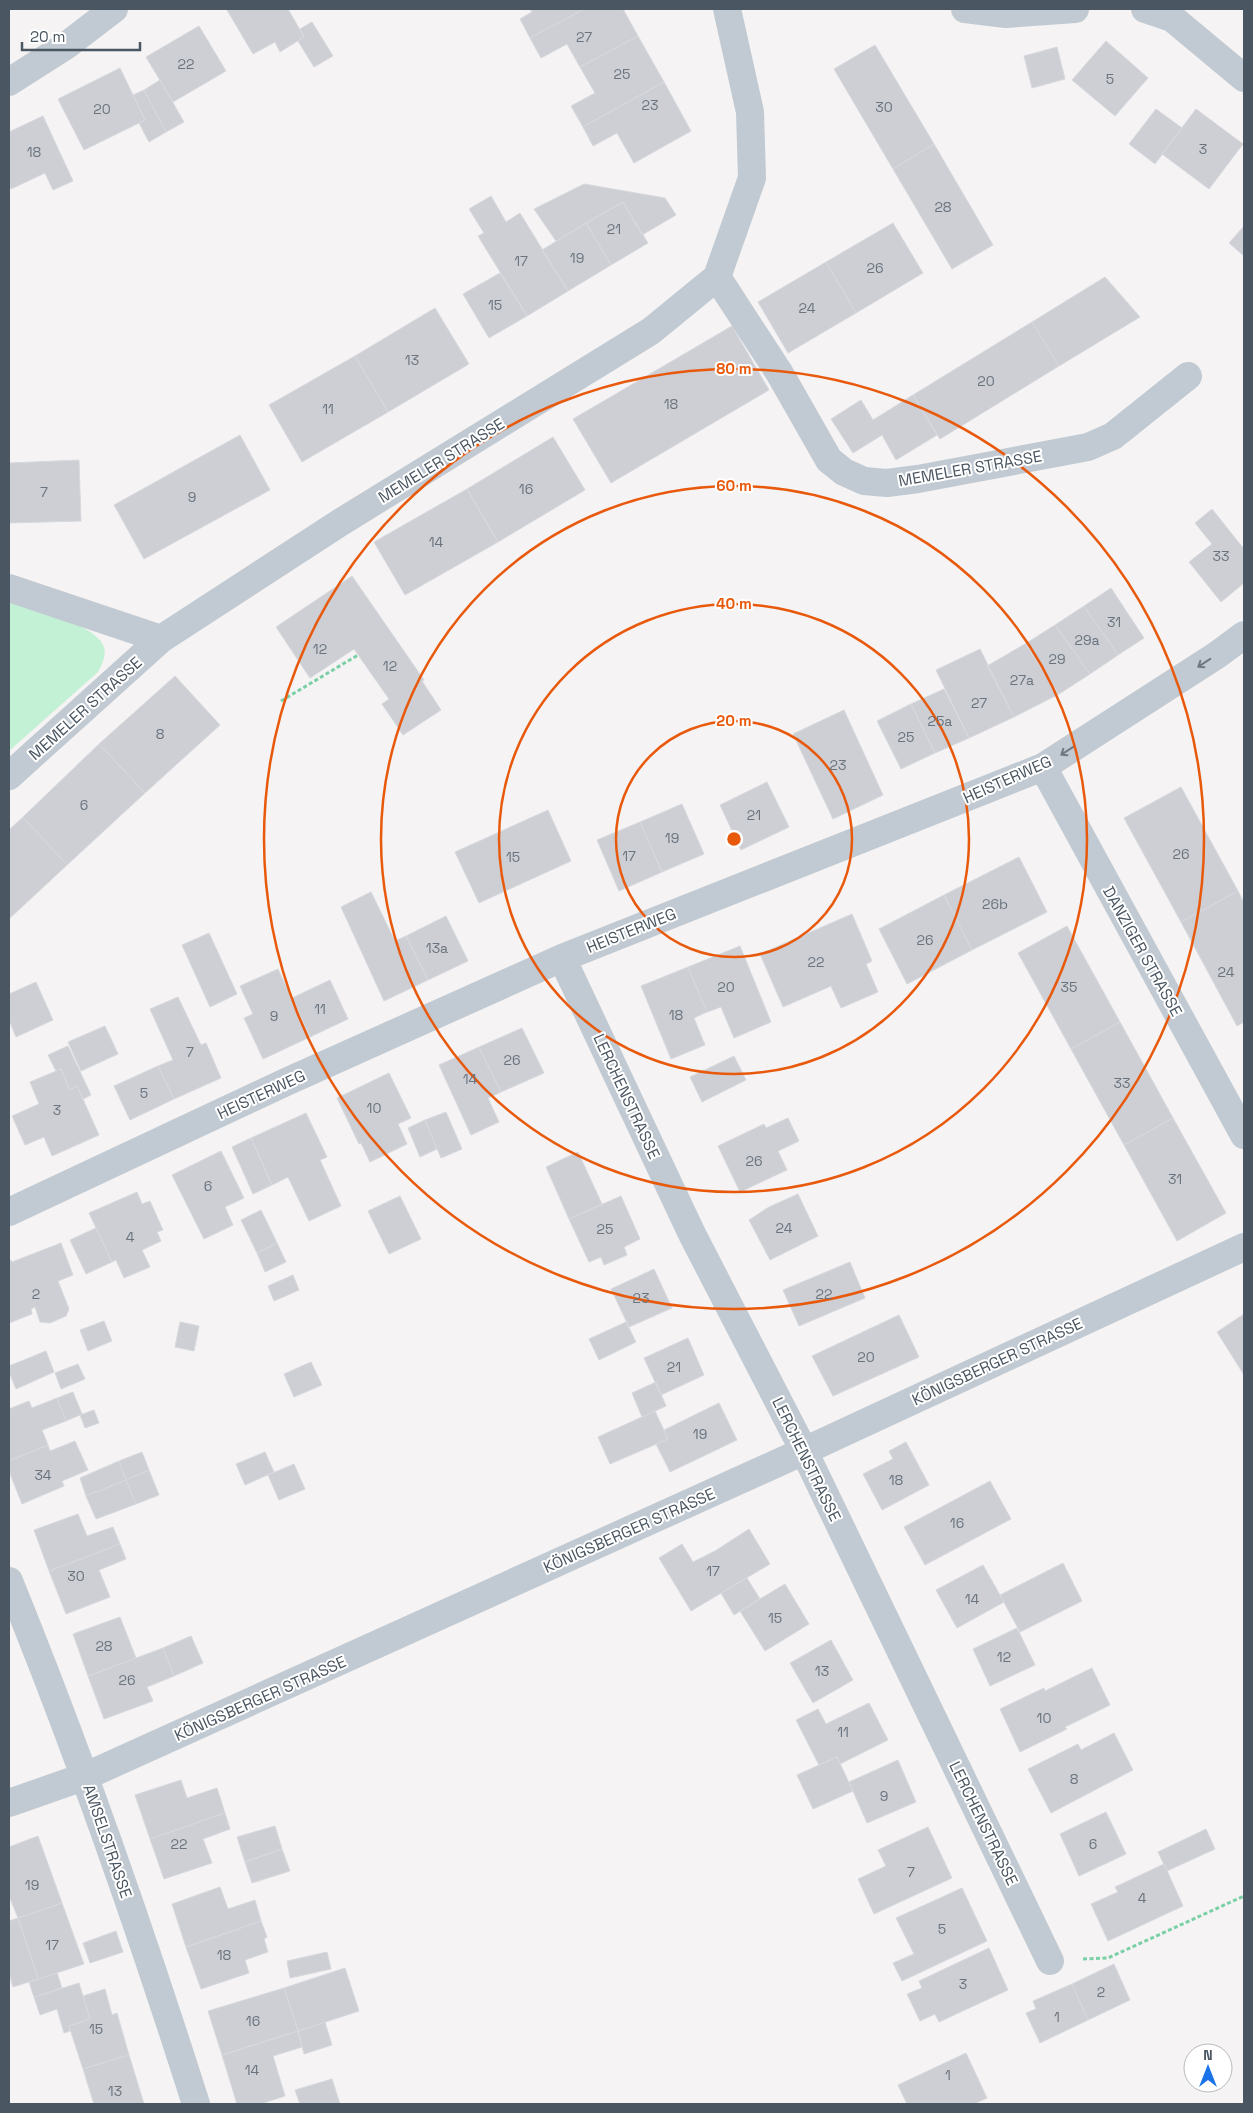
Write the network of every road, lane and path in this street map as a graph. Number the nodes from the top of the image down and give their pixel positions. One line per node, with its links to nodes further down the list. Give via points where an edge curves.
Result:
1 (114, 9): 7 (street, via 67,45)
2 (727, 9): 8 (street, via 750,112 752,178)
3 (965, 9): 4 (street, via 1006,14)
4 (1075, 9)
5 (1145, 9): 6 (street, via 1172,18)
6 (1244, 78)
7 (9, 82)
8 (717, 277): 9 (street, MEMELER STRASSE, via 775,366 829,460 844,472 864,481 887,483 918,479 1088,447 1113,436); 12 (street, MEMELER STRASSE, via 651,331 341,522)
9 (1188, 376)
10 (9, 588): 12 (street, MEMELER STRASSE)
11 (1244, 635): 15 (street, HEISTERWEG, one-way to 15)
12 (161, 639): 16 (street, MEMELER STRASSE)
13 (358, 655): 14 (path)
14 (281, 701)
15 (1042, 766): 17 (street, HEISTERWEG); 18 (street, DANZIGER STRASSE)
16 (9, 776)
17 (562, 958): 19 (street, HEISTERWEG, via 286,1082); 21 (street, LERCHENSTRASSE, via 692,1234)
18 (1244, 1135)
19 (9, 1212)
20 (1244, 1247): 21 (street, KÖNIGSBERGER STRASSE)
21 (804, 1451): 23 (street, KÖNIGSBERGER STRASSE); 26 (street, LERCHENSTRASSE)
22 (9, 1581): 23 (street, AMSELSTRASSE)
23 (86, 1776): 24 (street, KÖNIGSBERGER STRASSE); 27 (street, AMSELSTRASSE)
24 (9, 1804)
25 (1244, 1896): 26 (path, via 1108,1958)
26 (1050, 1961)
27 (196, 2104)

